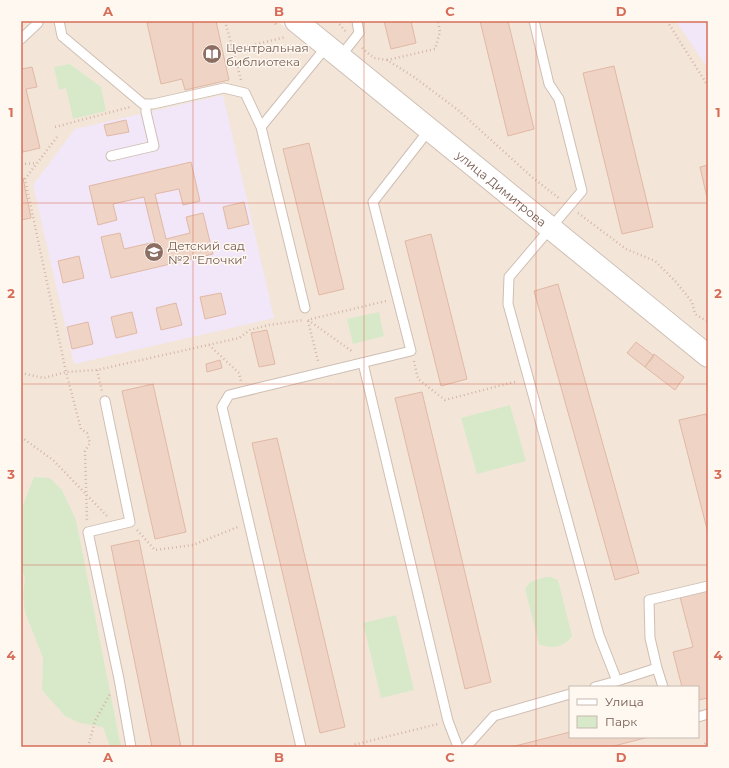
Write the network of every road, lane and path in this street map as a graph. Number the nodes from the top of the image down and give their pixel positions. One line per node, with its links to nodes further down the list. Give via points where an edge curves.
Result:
1 (59, 21): 15 (lane, via 62,36)
2 (225, 21): 11 (path)
3 (356, 21): 10 (lane, via 359,33)
4 (438, 21): 12 (path, via 440,32 436,49)
5 (534, 21): 23 (lane, via 549,84 559,99 582,191)
6 (667, 21): 13 (path)
7 (40, 22): 9 (lane)
8 (293, 28): 10 (street, улица Димитрова); 11 (path)
9 (21, 39)
10 (340, 48): 12 (path); 17 (lane); 18 (street, улица Димитрова)
11 (232, 50): 14 (path)
12 (387, 60): 23 (path, via 458,110 533,178)
13 (708, 86)
14 (245, 93): 15 (lane, via 224,88); 17 (lane)
15 (144, 104): 16 (path); 20 (lane, via 154,146)
16 (55, 127)
17 (261, 127): 26 (lane)
18 (429, 130): 24 (street, улица Димитрова); 25 (lane, via 373,202)
19 (57, 137): 21 (path)
20 (112, 156)
21 (36, 163): 22 (path); 34 (path, via 25,179)
22 (21, 164)
23 (569, 205): 24 (lane); 28 (path, via 626,249 655,261 692,302 695,314)
24 (550, 228): 31 (street, улица Димитрова); 37 (lane, via 508,277 508,304)
25 (398, 298): 27 (path); 30 (lane)
26 (305, 308): 27 (path)
27 (308, 320): 29 (path, via 269,325 250,330 239,338); 32 (path, via 353,352); 36 (path)
28 (708, 322)
29 (209, 344): 33 (path); 38 (path, via 239,373)
30 (411, 351): 32 (lane); 37 (path, via 418,379 445,400)
31 (708, 356)
32 (363, 363): 36 (lane); 55 (lane)
33 (97, 370): 34 (path); 39 (path)
34 (66, 372): 35 (path, via 44,378); 41 (path, via 81,429 88,433 90,443 85,451)
35 (21, 373)
36 (321, 373): 38 (lane)
37 (528, 379): 51 (lane, via 599,636)
38 (243, 392): 43 (lane, via 229,395 222,407)
39 (105, 401): 42 (lane)
40 (21, 437): 41 (path, via 53,460)
41 (87, 496): 44 (path); 45 (path)
42 (130, 522): 43 (path, via 155,550 193,545); 44 (lane)
43 (249, 523): 59 (lane)
44 (116, 525): 45 (lane)
45 (88, 532): 50 (lane)
46 (708, 586): 49 (lane, via 649,600 650,638)
47 (21, 657): 48 (path)
48 (21, 661)
49 (657, 668): 51 (lane); 53 (lane)
50 (118, 679): 57 (path, via 95,721); 58 (lane)
51 (617, 681): 52 (lane)
52 (599, 686)
53 (663, 686)
54 (569, 694): 62 (lane, via 494,716)
55 (448, 721): 60 (path); 61 (lane)
56 (708, 741): 63 (path)
57 (88, 747)
58 (131, 747)
59 (301, 747)
60 (352, 747)
61 (458, 747)
62 (466, 747)
63 (702, 747)

